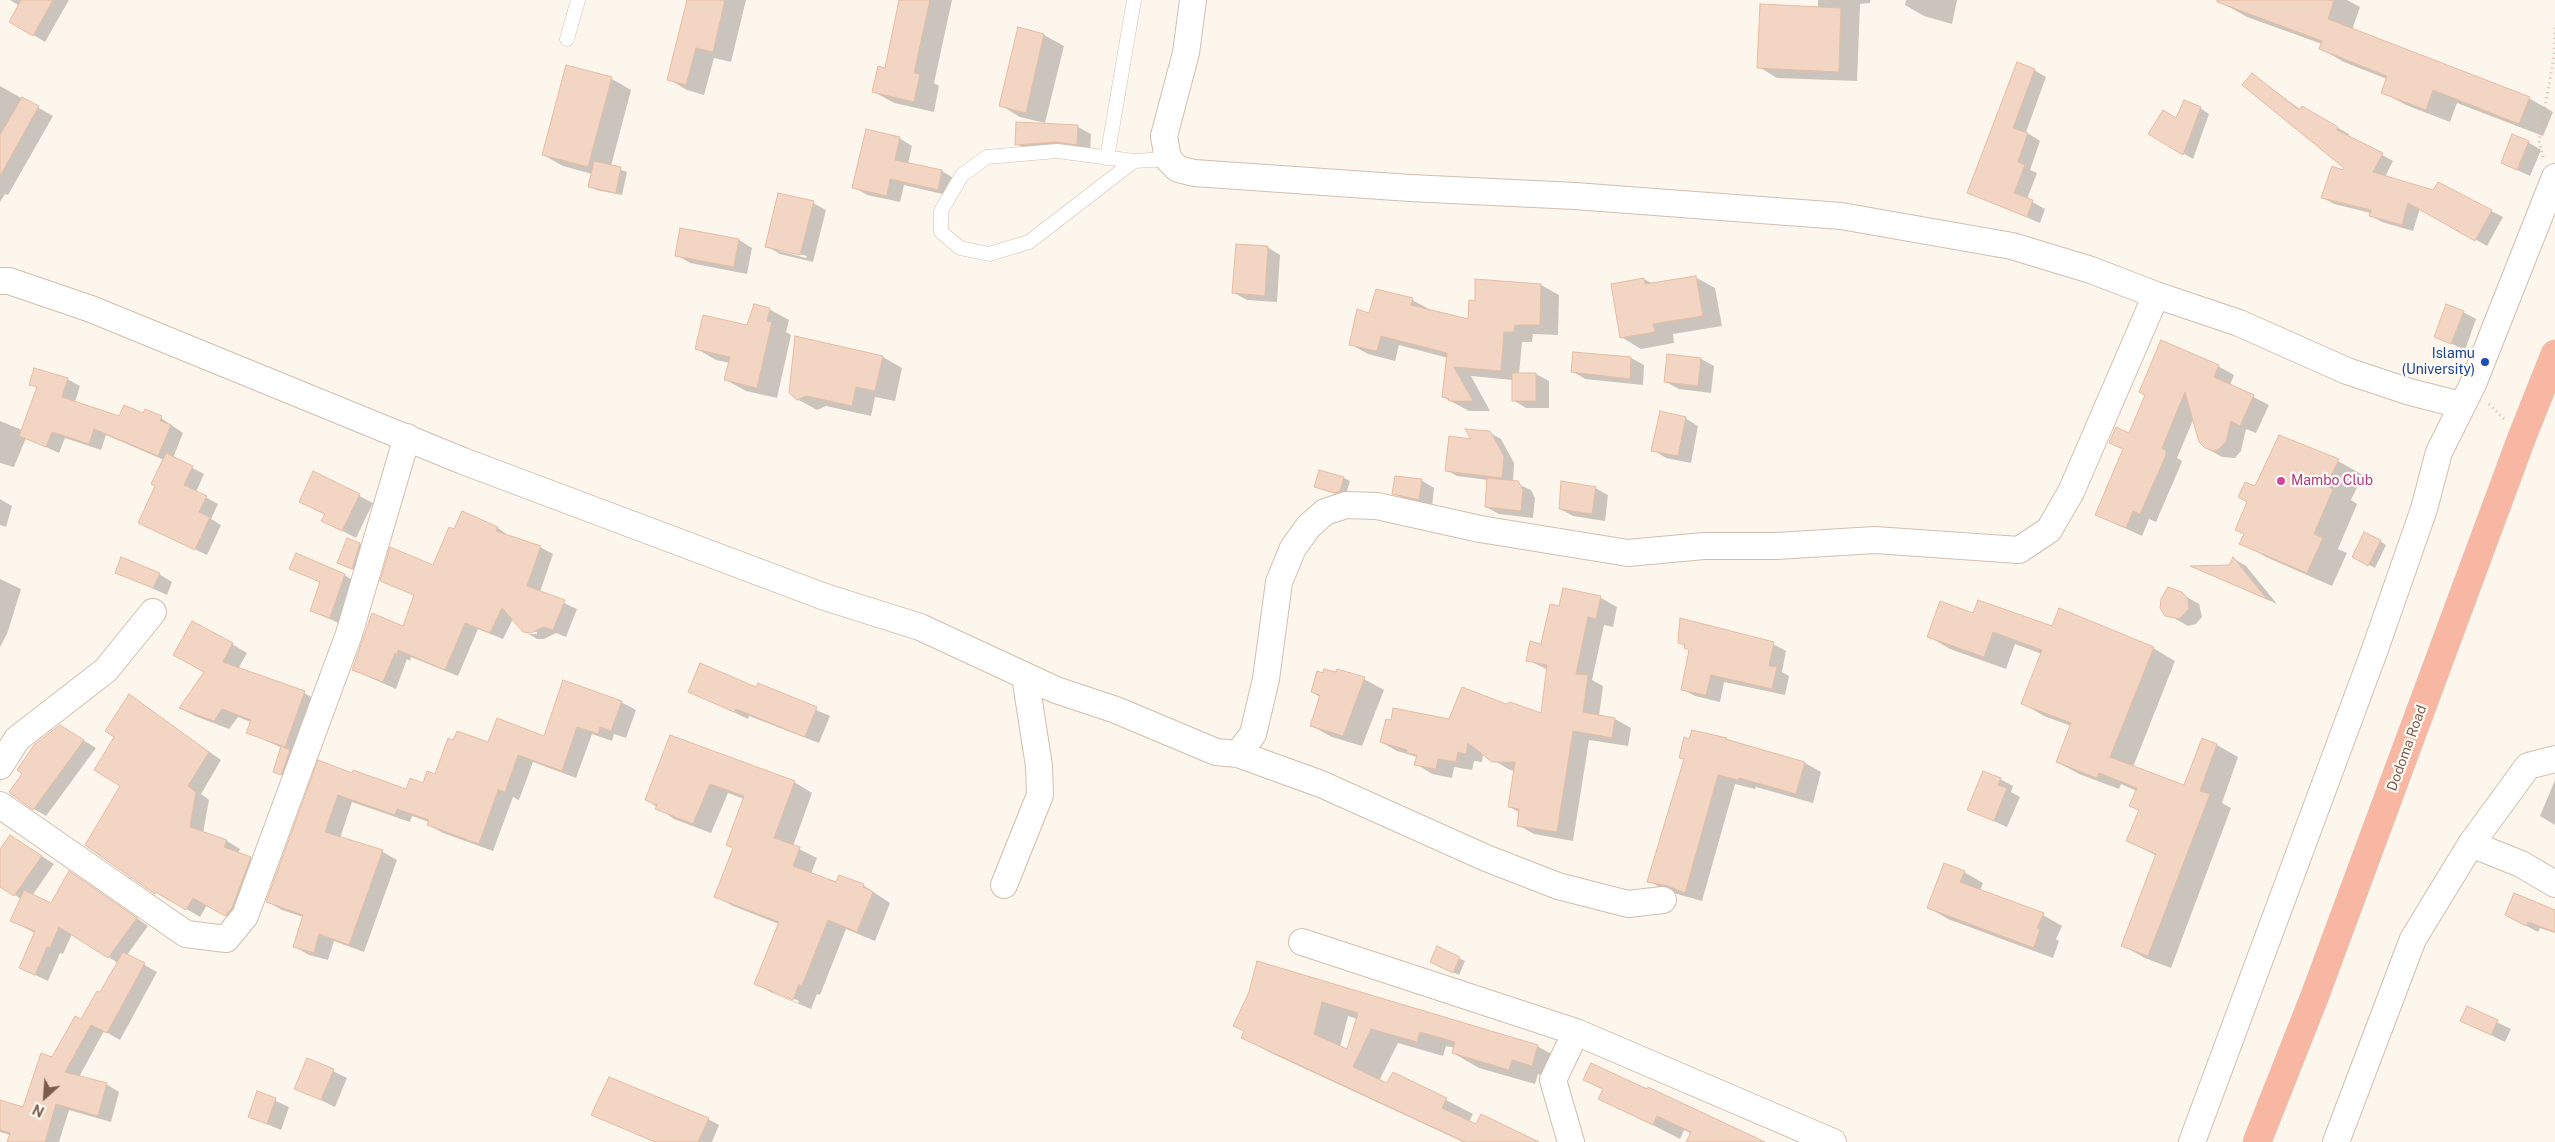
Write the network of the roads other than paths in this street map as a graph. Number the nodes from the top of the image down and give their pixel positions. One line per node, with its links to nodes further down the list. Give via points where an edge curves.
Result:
1 (578, 0): 4 (lane)
2 (1134, 0): 5 (lane)
3 (1193, 0): 6 (street, via 1186,53 1164,136)
4 (567, 39)
5 (1107, 158): 7 (lane); 7 (lane, via 1057,151 987,157 962,175 941,211 941,232 960,248 989,254 1029,242)
6 (1168, 159): 7 (lane); 10 (street, via 1178,170 1194,173 1841,216 2012,246 2091,270)
7 (1134, 161)
8 (2554, 180): 12 (street)
9 (0, 281): 13 (street, via 9,280 91,309)
10 (2156, 295): 12 (street, via 2239,323 2347,371 2410,392); 16 (street, via 2071,492 2049,530 2019,550 1874,540 1776,546 1704,546 1628,554 1480,529 1377,506 1346,505 1325,512 1309,526 1293,548 1279,582 1253,734)
11 (2555, 354): 29 (highway, Dodoma Road)
12 (2467, 394): 28 (street, via 2439,452 2424,509 2374,652)
13 (407, 437): 15 (street, via 825,597 920,627); 19 (street, via 342,653 245,916 226,939 186,934)
14 (153, 612): 18 (street, via 106,670 17,739)
15 (1025, 676): 16 (street, via 1216,752); 22 (street, via 1039,766 1040,794)
16 (1238, 754): 23 (street, via 1321,784 1486,858 1558,886 1628,904)
17 (2555, 759): 20 (street, via 2528,766)
18 (0, 766)
19 (0, 805)
20 (2471, 844): 21 (street, via 2521,864); 30 (street, via 2413,939)
21 (2555, 884)
22 (1004, 885)
23 (1663, 900)
24 (1302, 942): 25 (street)
25 (1576, 1032): 26 (street, via 1553,1080); 27 (street)
26 (1572, 1142)
27 (1832, 1142)
28 (2192, 1142)
29 (2257, 1142)
30 (2336, 1142)

